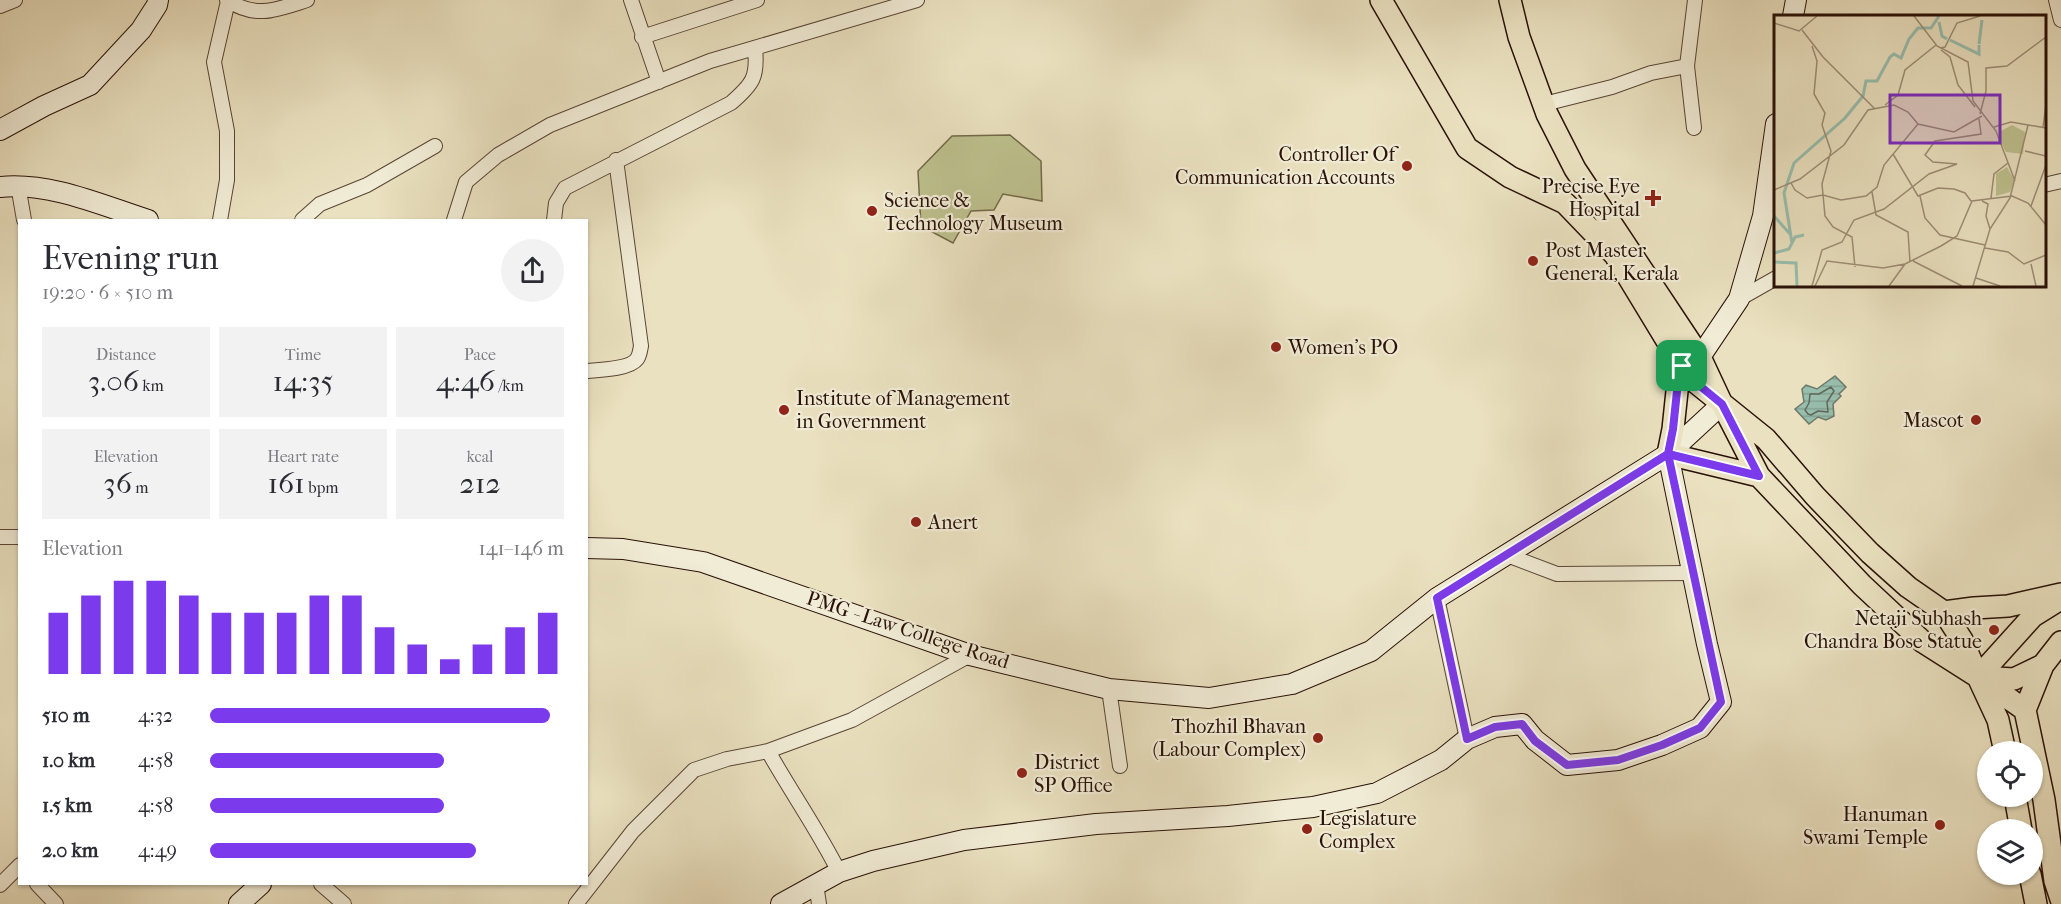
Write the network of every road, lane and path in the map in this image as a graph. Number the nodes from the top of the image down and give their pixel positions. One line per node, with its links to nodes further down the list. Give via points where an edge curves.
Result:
1 (15, 0): 13 (street)
2 (158, 0): 22 (street, via 141,30 90,85)
3 (227, 0): 4 (street, via 242,9 268,12); 31 (street, via 214,62 227,131 227,180)
4 (307, 0)
5 (631, 0): 16 (street)
6 (757, 0): 16 (street)
7 (917, 0): 17 (street)
8 (1381, 0): 37 (main road, via 1467,148 1510,177 1565,203 1615,255)
9 (1510, 0): 20 (main road)
10 (1695, 0): 18 (street)
11 (1796, 0): 14 (street)
12 (2056, 0): 15 (street)
13 (0, 6)
14 (1793, 15)
15 (2061, 20)
16 (642, 37): 19 (street)
17 (755, 48): 19 (street); 25 (street, via 754,78 731,103)
18 (1687, 66): 20 (street); 21 (street)
19 (659, 82): 33 (street, via 550,125 498,155 466,182)
20 (1544, 104): 37 (main road, via 1575,169)
21 (1694, 128)
22 (0, 130)
23 (1774, 138): 36 (street, via 1763,216)
24 (435, 146): 32 (street, via 367,185 320,204)
25 (616, 160): 34 (street, via 565,188 556,203); 38 (street, via 640,354 630,364)
26 (2061, 181): 27 (street)
27 (2046, 185)
28 (9, 186): 29 (street); 30 (street, via 72,195)
29 (24, 219)
30 (145, 219)
31 (220, 219)
32 (303, 219)
33 (454, 219)
34 (554, 219)
35 (1774, 279): 36 (street)
36 (1739, 299): 37 (street)
37 (1687, 362): 39 (main road, via 1689,377); 40 (main road)
38 (588, 371)
39 (1722, 404): 40 (street, PMG - Law College Road); 41 (main road); 49 (main road, via 1766,439 1870,552)
40 (1668, 454): 41 (main road); 45 (street, PMG - Law College Road); 46 (street)
41 (1759, 476): 53 (main road, via 1862,585 1923,642)
42 (0, 537): 43 (street)
43 (18, 537)
44 (588, 548): 51 (street, PMG - Law College Road, via 703,561)
45 (1507, 555): 46 (street, via 1557,574); 48 (street, PMG - Law College Road)
46 (1693, 573): 56 (street, via 1721,702 1700,728 1618,760 1567,765 1535,741 1522,724 1495,727)
47 (2061, 596): 49 (main road); 53 (main road, via 2033,616)
48 (1437, 598): 54 (street, PMG - Law College Road, via 1371,651 1292,684 1209,698); 56 (street)
49 (1944, 612): 53 (main road)
50 (2061, 642): 52 (main road)
51 (970, 654): 54 (street, PMG - Law College Road); 58 (street, via 852,720)
52 (2043, 665): 53 (main road, via 2014,679); 55 (main road)
53 (1978, 677): 55 (main road); 57 (main road, via 1998,720)
54 (1109, 689): 59 (street)
55 (2025, 710): 68 (main road)
56 (1467, 739): 61 (street, via 1441,760 1377,793 1313,807 1096,824 964,840)
57 (2003, 741)
58 (768, 751): 61 (street); 72 (street, via 694,770 633,831)
59 (1120, 766)
60 (18, 868): 63 (street)
61 (839, 872): 62 (street)
62 (816, 884): 73 (street); 74 (street)
63 (0, 885)
64 (38, 885): 69 (street)
65 (260, 885): 70 (street)
66 (322, 885): 71 (street)
67 (2032, 885): 75 (main road)
68 (2061, 899)
69 (56, 904)
70 (239, 904)
71 (344, 904)
72 (576, 904)
73 (781, 904)
74 (819, 904)
75 (2036, 904)

